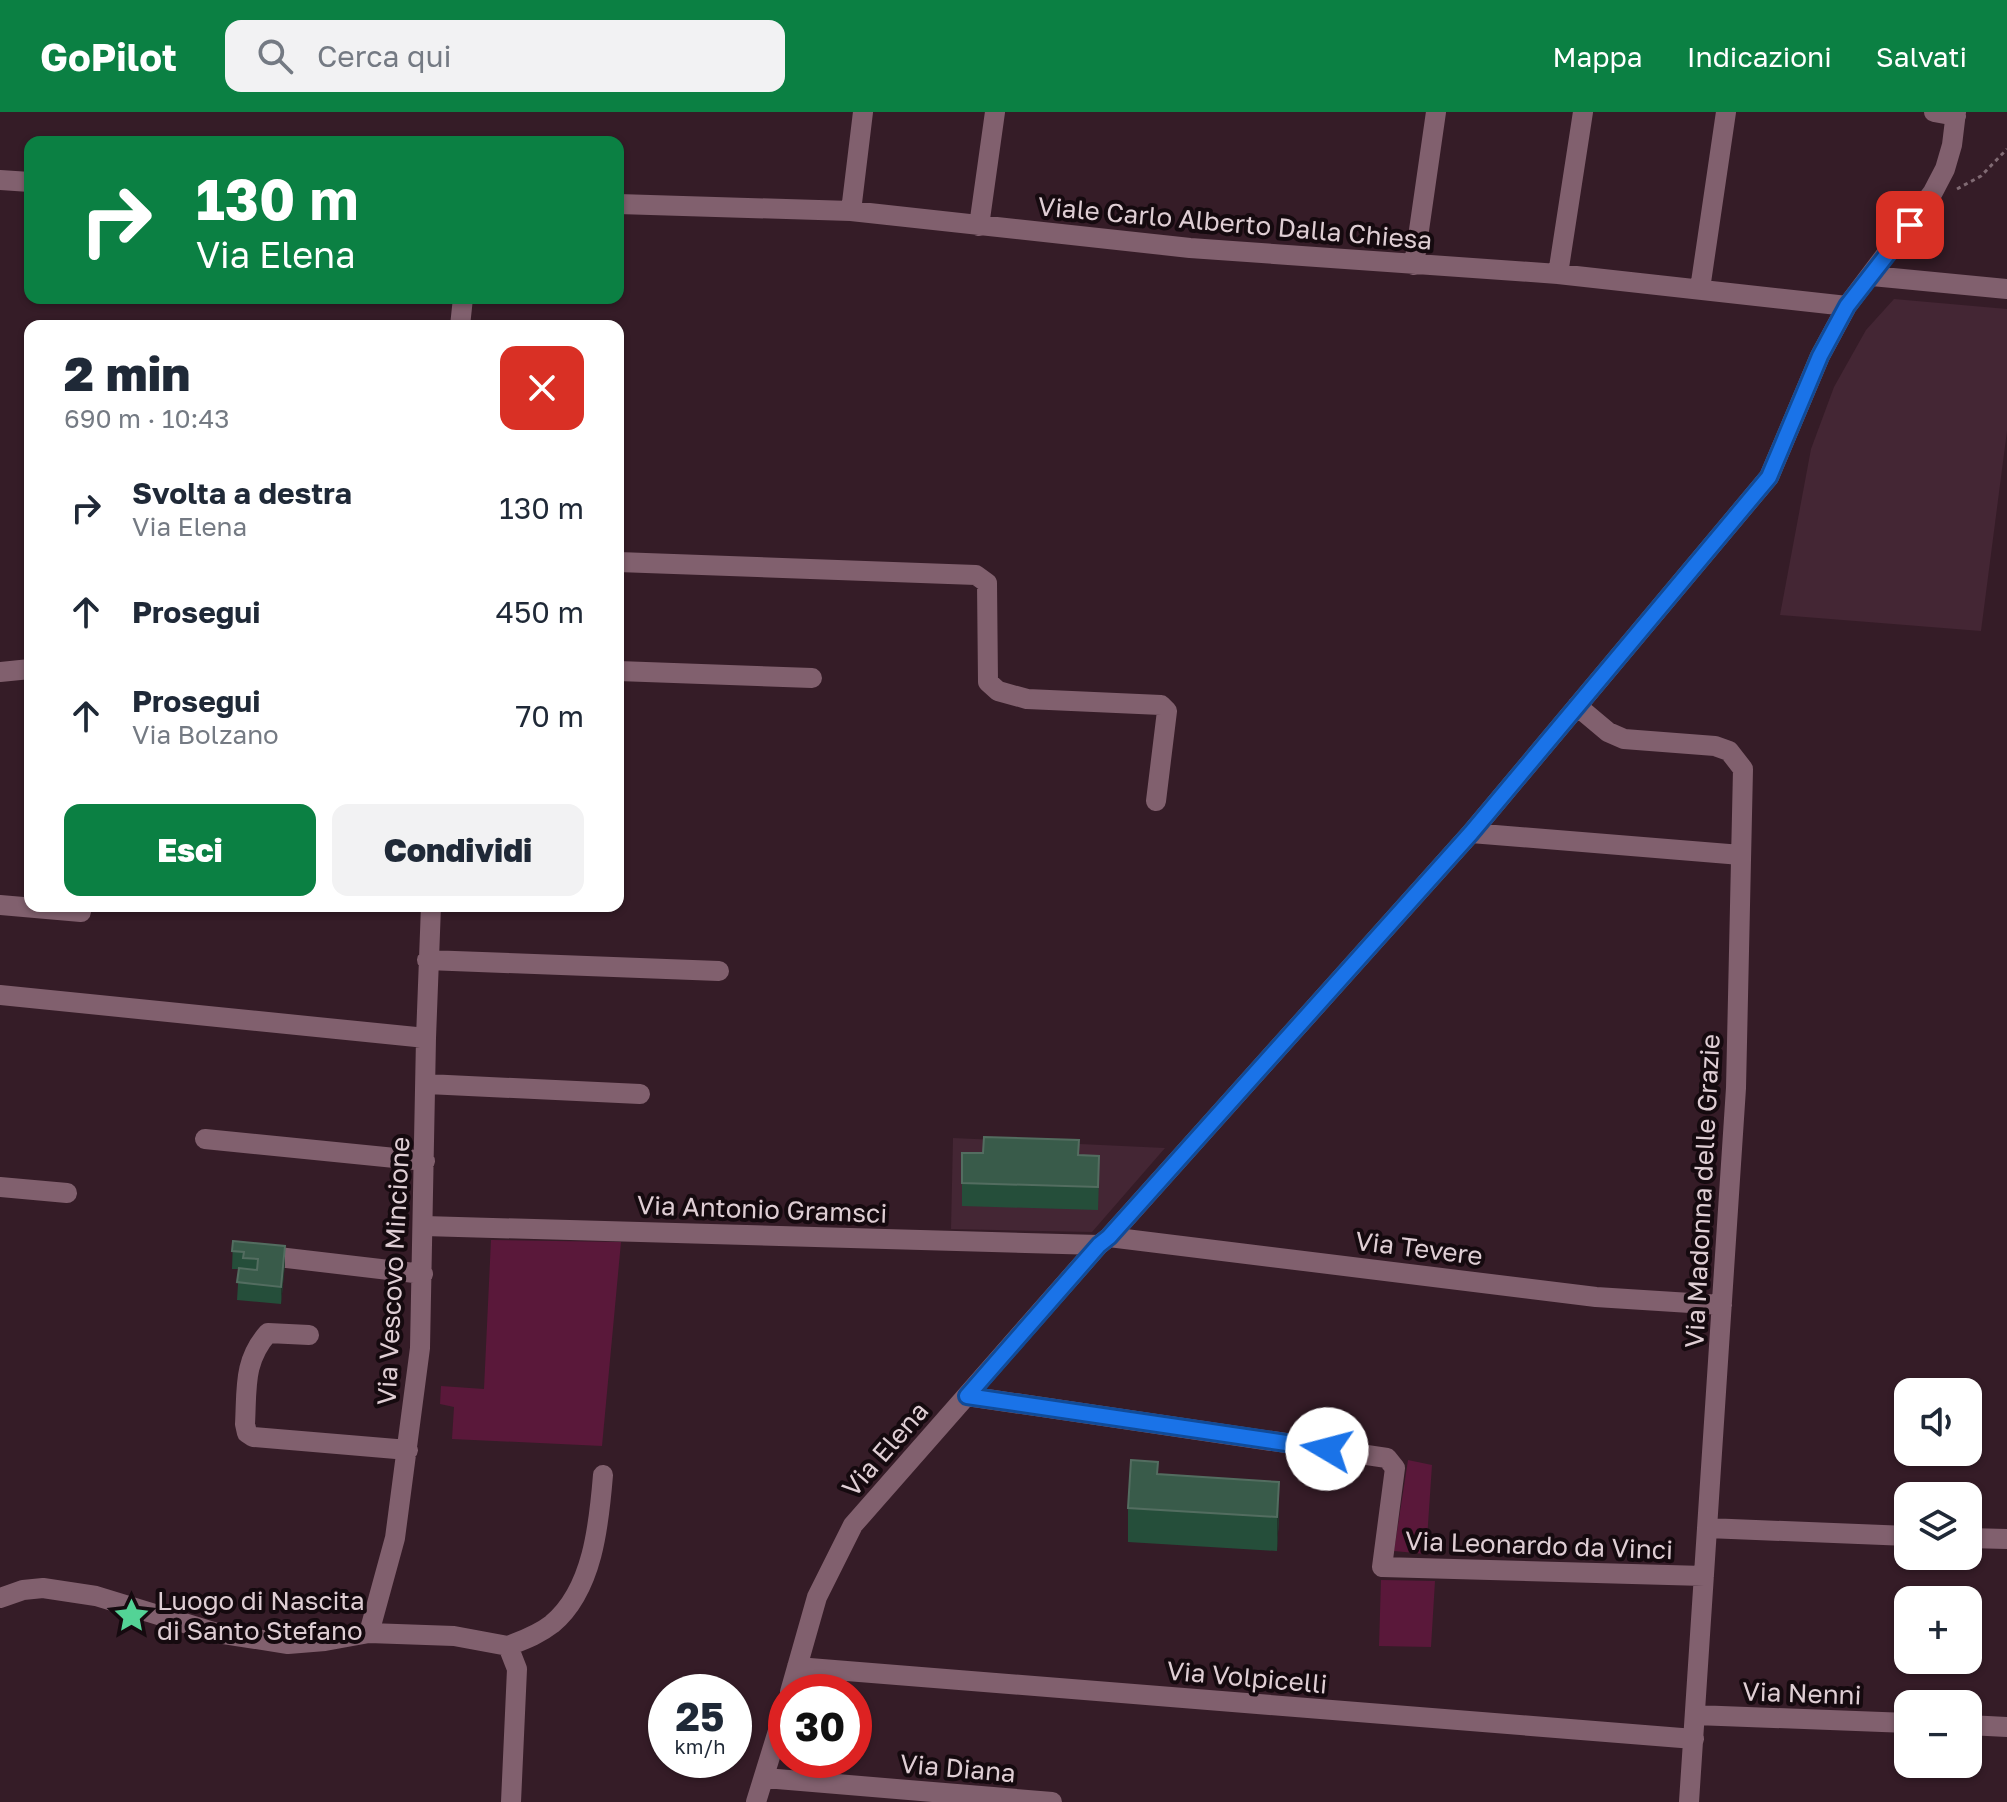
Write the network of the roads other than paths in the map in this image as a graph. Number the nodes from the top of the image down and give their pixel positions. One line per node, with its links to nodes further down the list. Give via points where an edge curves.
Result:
1 (863, 112): 11 (street)
2 (995, 112): 12 (street)
3 (1436, 112): 13 (street)
4 (1583, 112): 14 (street)
5 (1726, 112): 16 (street)
6 (1934, 112): 7 (street)
7 (1956, 114): 15 (street, via 1945,169)
8 (0, 180): 9 (street)
9 (24, 182)
10 (624, 204): 11 (street, Viale Carlo Alberto Dalla Chiesa)
11 (851, 211): 12 (street, Viale Carlo Alberto Dalla Chiesa)
12 (979, 226): 13 (street, Viale Carlo Alberto Dalla Chiesa)
13 (1414, 265): 14 (street, Viale Carlo Alberto Dalla Chiesa)
14 (1558, 274): 16 (street, Viale Carlo Alberto Dalla Chiesa)
15 (1872, 276): 17 (street); 18 (street)
16 (1700, 289): 18 (street, Viale Carlo Alberto Dalla Chiesa)
17 (2007, 289)
18 (1847, 306): 24 (street, Via Elena, via 1769,477)
19 (624, 562): 25 (street, via 976,575 987,583 988,682 998,691 1027,699 1161,705 1167,711)
20 (24, 670): 22 (street)
21 (624, 671): 23 (street)
22 (0, 672)
23 (812, 678)
24 (1577, 706): 26 (street, Via Elena); 27 (street, Via Madonna delle Grazie, via 1624,739 1729,751 1743,769)
25 (1156, 801)
26 (1471, 833): 27 (street); 42 (street, Via Elena)
27 (1741, 855): 45 (street, Via Madonna delle Grazie, via 1736,1088)
28 (0, 905): 29 (street)
29 (24, 907)
30 (431, 912): 31 (street, Via Vescovo Mincione)
31 (427, 960): 32 (street); 34 (street, Via Vescovo Mincione)
32 (719, 971)
33 (0, 995): 34 (street)
34 (426, 1038): 35 (street, Via Vescovo Mincione)
35 (427, 1084): 36 (street); 38 (street, Via Vescovo Mincione)
36 (640, 1094)
37 (205, 1139): 38 (street)
38 (425, 1161): 41 (street, Via Vescovo Mincione)
39 (0, 1187): 40 (street)
40 (67, 1193)
41 (424, 1226): 42 (street, Via Antonio Gramsci); 44 (street, Via Vescovo Mincione)
42 (1104, 1241): 45 (street, Via Tevere, via 1596,1297); 47 (street, Via Elena)
43 (237, 1252): 44 (street)
44 (423, 1274): 48 (street, Via Vescovo Mincione)
45 (1722, 1305): 50 (street, Via Madonna delle Grazie)
46 (309, 1335): 48 (street, via 268,1333 257,1345 249,1362 247,1433)
47 (967, 1396): 54 (street, Via Leonardo da Vinci, via 1387,1458 1395,1468 1382,1567); 58 (street, Via Elena, via 853,1525 817,1597)
48 (408, 1450): 56 (street, Via Vescovo Mincione, via 395,1538)
49 (603, 1475): 57 (street, via 600,1522 569,1607 535,1635)
50 (1707, 1528): 51 (street); 54 (street, Via Madonna delle Grazie)
51 (1894, 1535)
52 (1982, 1538): 53 (street)
53 (2007, 1539)
54 (1704, 1576): 60 (street, Via Madonna delle Grazie)
55 (0, 1598): 56 (street, via 43,1588 96,1596 217,1633 288,1644)
56 (369, 1633): 57 (street, via 454,1636)
57 (508, 1646): 67 (street, via 517,1669)
58 (797, 1667): 59 (street, Via Elena); 64 (street, Via Volpicelli)
59 (795, 1674)
60 (1695, 1715): 61 (street, Via Nenni); 64 (street, Via Madonna delle Grazie)
61 (1894, 1722)
62 (1982, 1726): 63 (street)
63 (2007, 1727)
64 (1694, 1739): 70 (street, Via Madonna delle Grazie)
65 (768, 1768): 66 (street)
66 (765, 1778): 68 (street); 69 (street, Via Diana)
67 (511, 1802)
68 (756, 1802)
69 (1052, 1802)
70 (1689, 1802)

